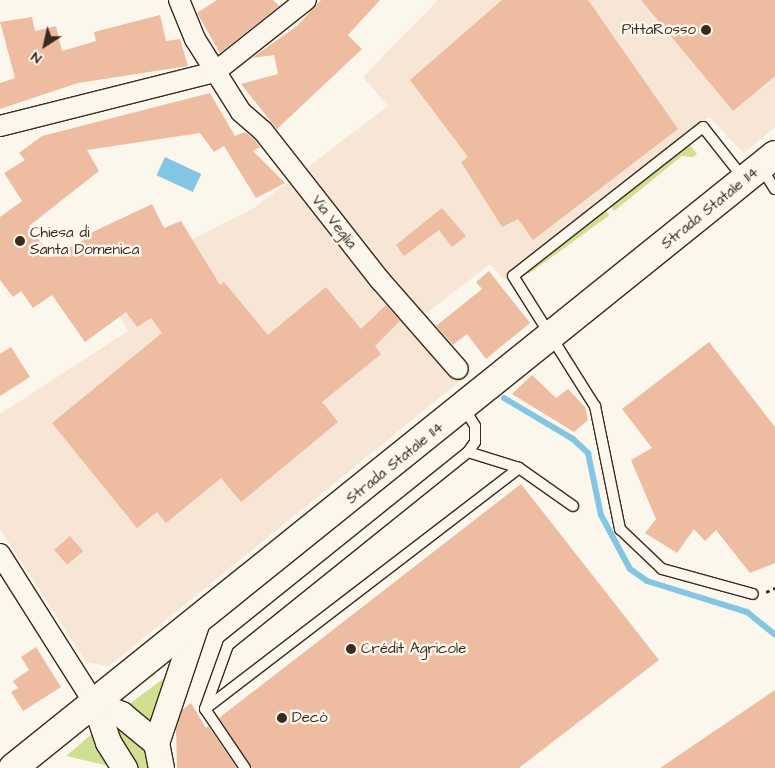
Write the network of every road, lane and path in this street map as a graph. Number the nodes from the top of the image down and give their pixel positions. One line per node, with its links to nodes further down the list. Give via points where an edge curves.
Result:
1 (179, 0): 3 (street, Via Veglia)
2 (306, 0): 3 (street, via 232,63)
3 (215, 72): 4 (street); 8 (street, Via Veglia, via 241,112 263,131 386,287)
4 (0, 126)
5 (760, 167): 6 (lane); 7 (main road, Strada Statale 114); 7 (lane, via 703,127 513,276)
6 (775, 189)
7 (553, 335): 9 (main road, Strada Statale 114); 14 (lane, via 595,406 620,529 662,569)
8 (458, 369)
9 (464, 407): 10 (lane, via 475,426 475,442); 15 (main road, Strada Statale 114)
10 (468, 452): 11 (lane); 17 (lane, via 228,644)
11 (518, 468): 12 (lane); 17 (lane)
12 (573, 506)
13 (0, 554): 16 (street)
14 (753, 594)
15 (196, 624): 16 (main road, Strada Statale 114); 18 (street)
16 (95, 704): 18 (street, via 121,714); 19 (main road, Strada Statale 114); 20 (street, via 108,742)
17 (205, 709): 22 (lane)
18 (156, 743): 21 (street)
19 (13, 768)
20 (124, 768)
21 (161, 768)
22 (245, 768)

